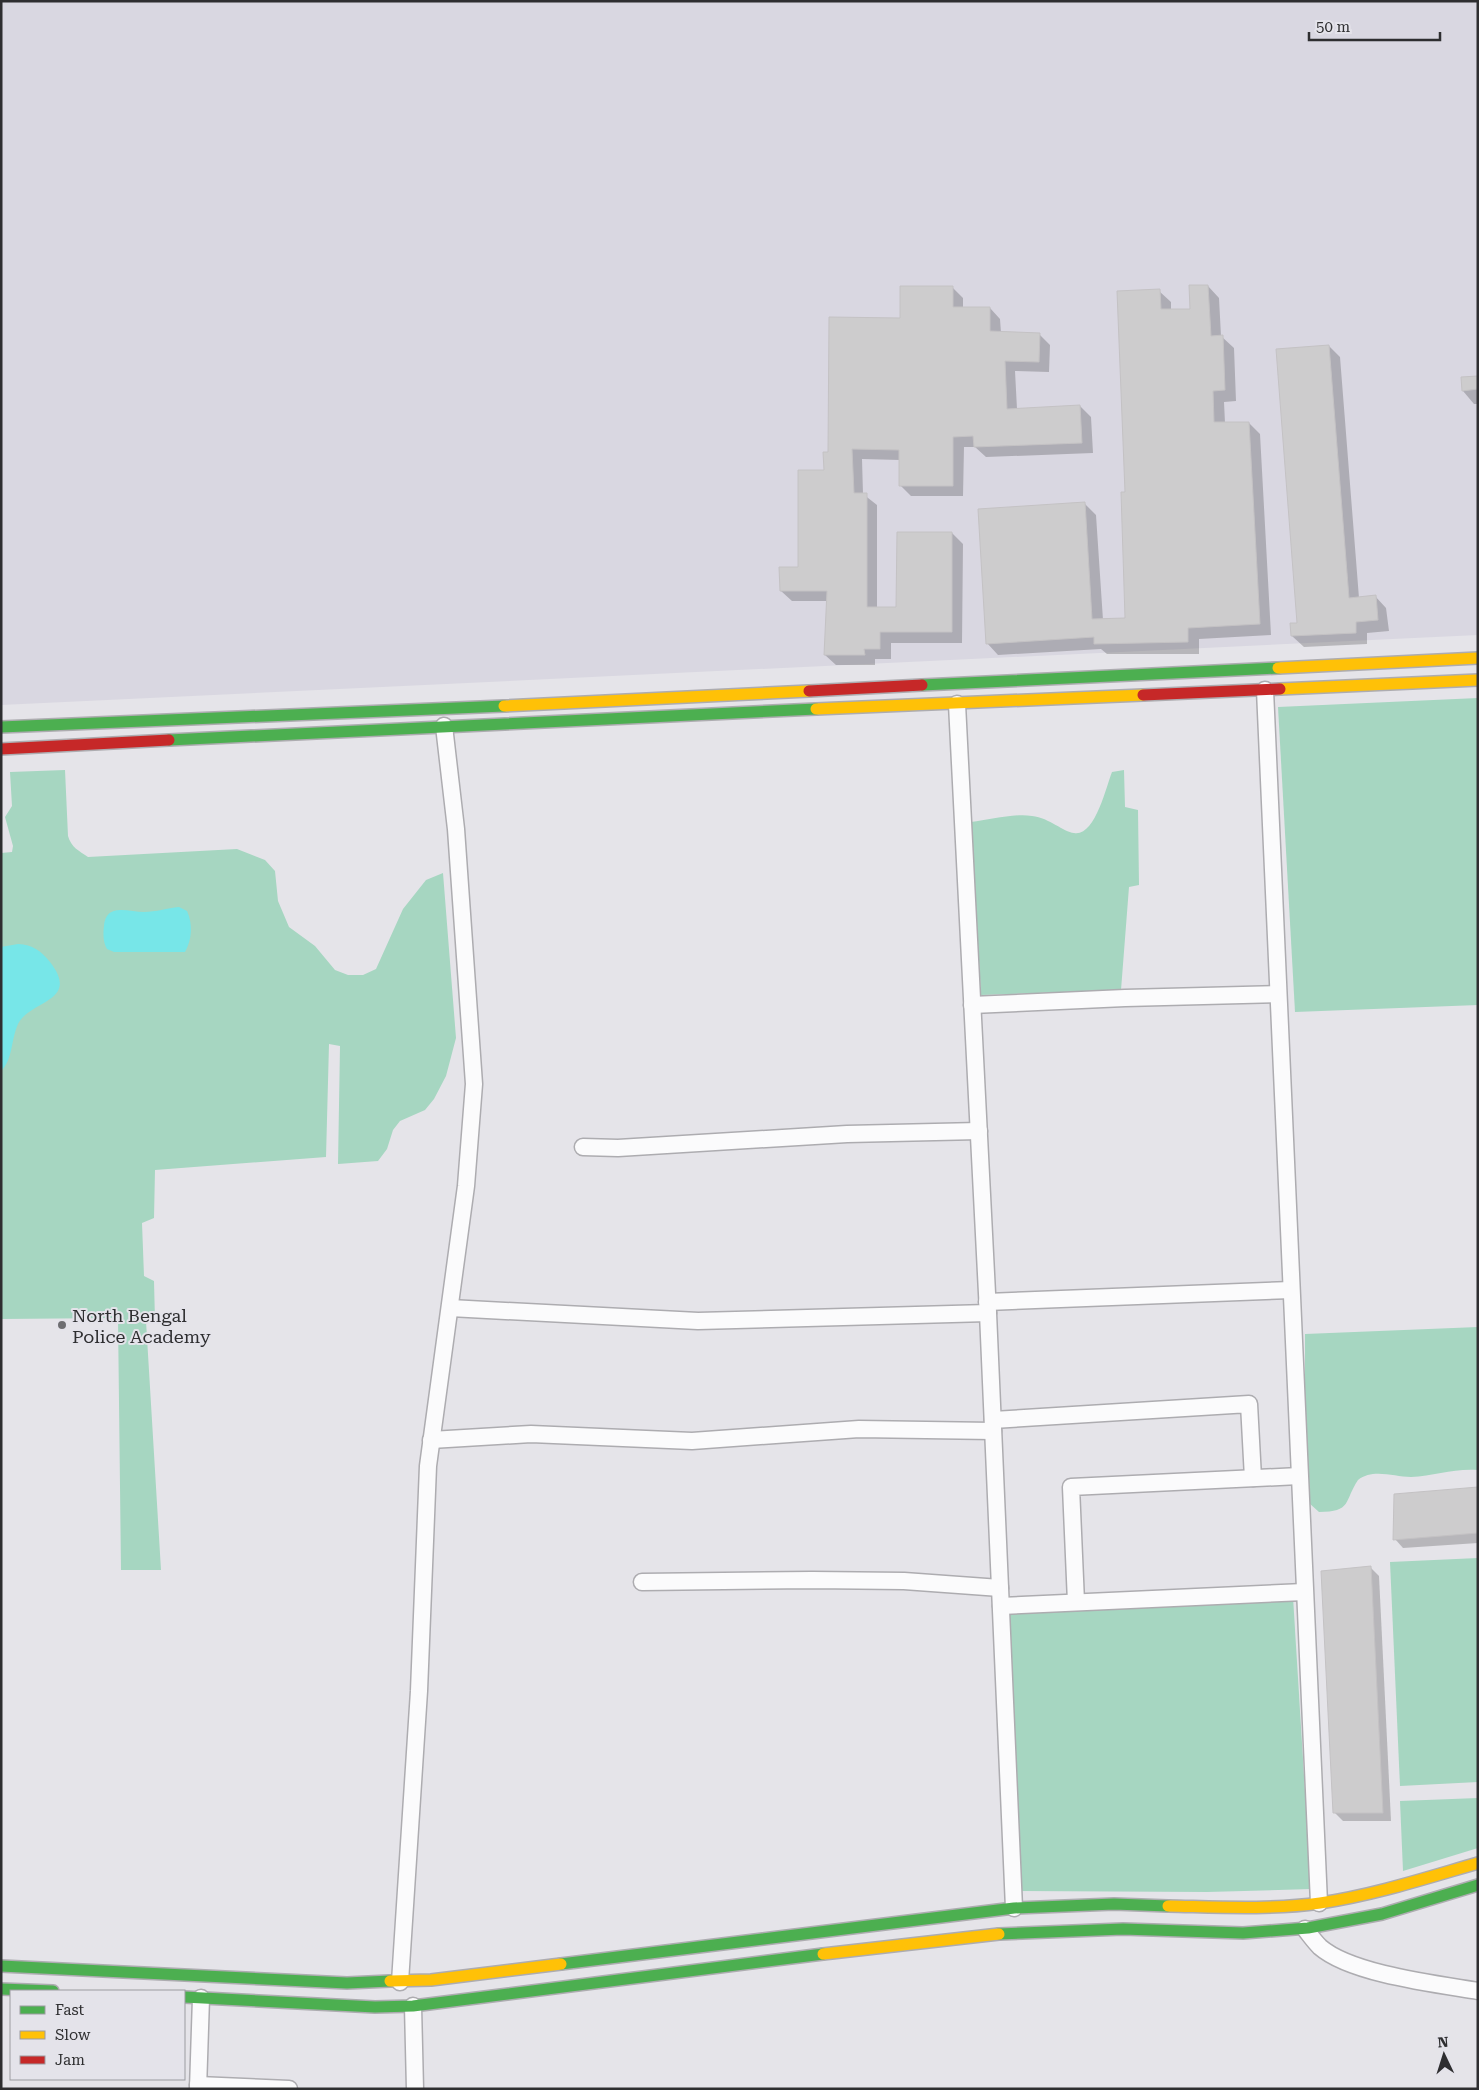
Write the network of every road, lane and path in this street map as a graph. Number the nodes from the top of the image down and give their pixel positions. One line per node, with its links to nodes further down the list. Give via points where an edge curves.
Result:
1 (1478, 658): 2 (street)
2 (1264, 668): 4 (street); 7 (street, via 444,709)
3 (1478, 680): 4 (street)
4 (1265, 690): 5 (street); 9 (street)
5 (957, 704): 6 (street); 10 (street)
6 (444, 726): 8 (street); 14 (street, via 456,829 474,1084 466,1186)
7 (1, 727)
8 (1, 749)
9 (1278, 994): 10 (street, via 1135,997); 13 (street)
10 (972, 1006): 11 (street)
11 (979, 1131): 12 (street); 15 (street)
12 (583, 1147)
13 (1291, 1290): 15 (street); 18 (street)
14 (450, 1308): 15 (street, via 698,1322); 17 (street)
15 (988, 1308): 16 (street)
16 (993, 1425): 17 (street, via 859,1429 692,1441 531,1434); 19 (street, via 1249,1404); 21 (street)
17 (431, 1440): 33 (street)
18 (1299, 1476): 19 (street); 22 (street)
19 (1253, 1478): 23 (street, via 1071,1487)
20 (642, 1582): 21 (street, via 904,1581)
21 (1000, 1588): 24 (street)
22 (1304, 1592): 23 (street); 27 (street)
23 (1076, 1602): 24 (street)
24 (1001, 1606): 28 (street)
25 (1478, 1863): 27 (street, via 1380,1892)
26 (1478, 1885): 29 (street, via 1386,1914)
27 (1319, 1904): 28 (street, via 1248,1908 1114,1904); 29 (street)
28 (1014, 1908): 30 (street); 33 (street, via 455,1978)
29 (1313, 1928): 30 (street, via 1249,1932 1088,1929); 37 (street, via 1320,1947 1349,1963)
30 (1016, 1932): 40 (street)
31 (1, 1966): 32 (street)
32 (66, 1969): 33 (street); 34 (street)
33 (400, 1982): 40 (street)
34 (65, 1984)
35 (1, 1989): 36 (street)
36 (27, 1990)
37 (1478, 1991)
38 (185, 1998): 39 (street)
39 (201, 1998): 40 (street); 41 (street)
40 (408, 2006): 43 (street)
41 (198, 2087): 42 (street)
42 (289, 2089)
43 (415, 2089)

